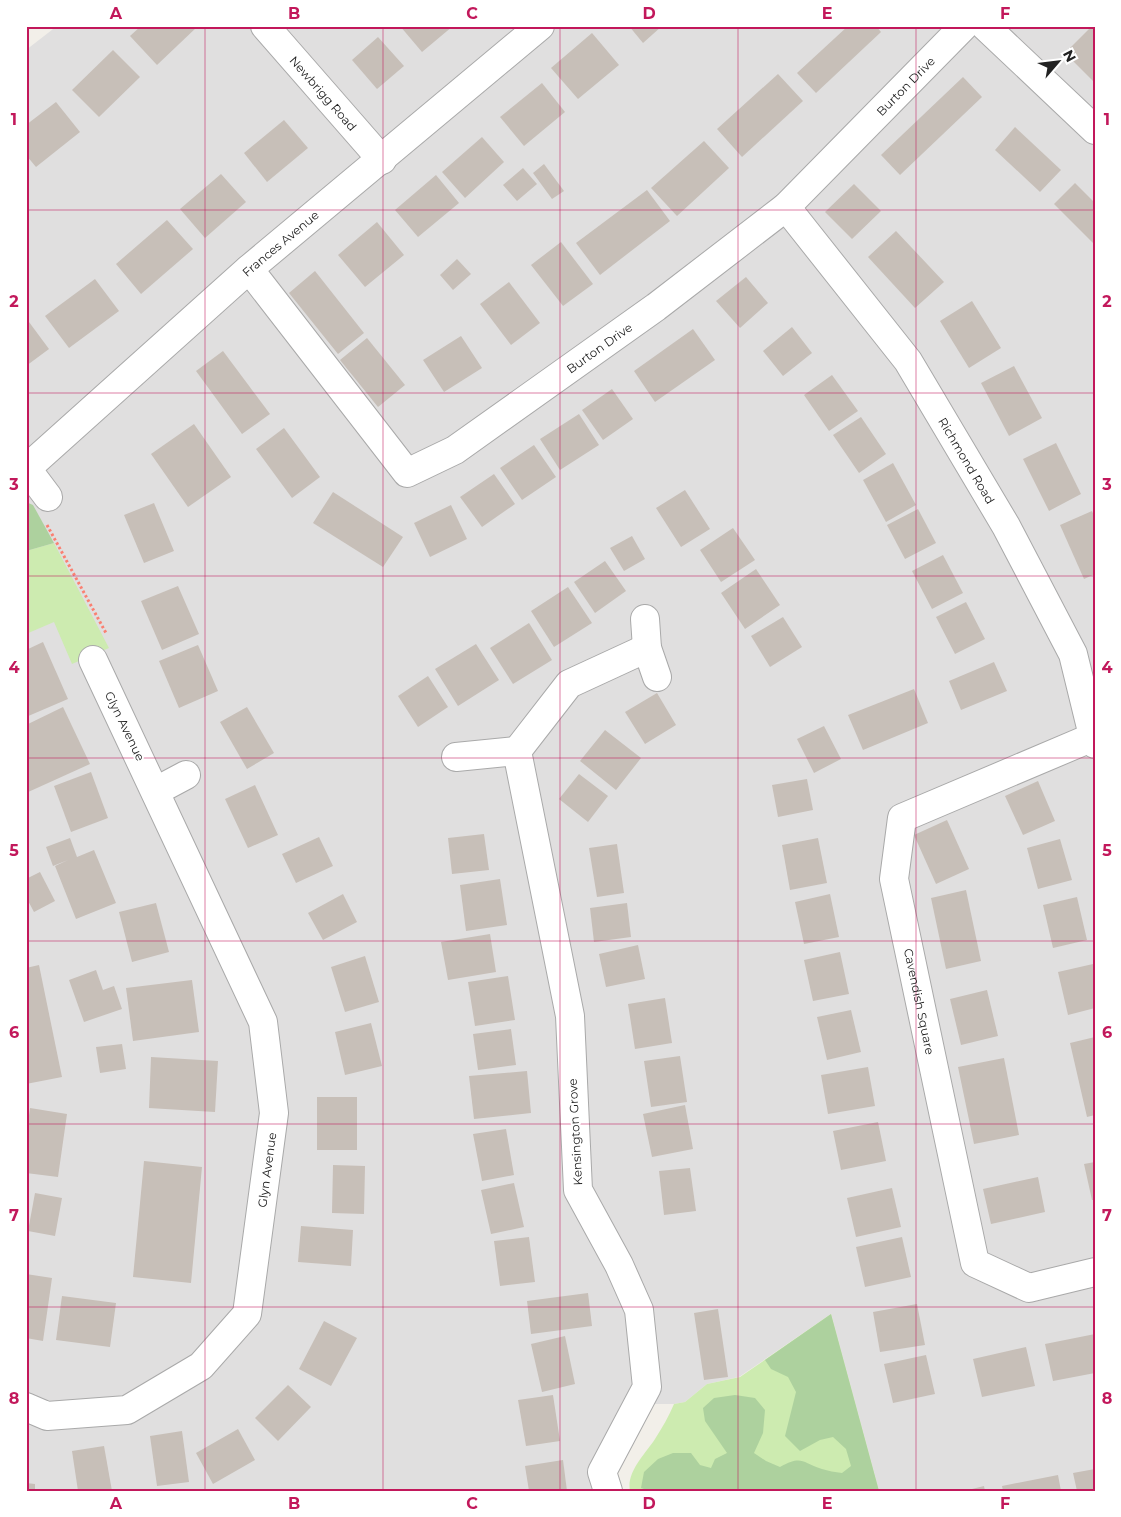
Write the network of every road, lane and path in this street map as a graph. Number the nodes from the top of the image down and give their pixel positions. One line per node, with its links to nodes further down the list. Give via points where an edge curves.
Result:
1 (265, 26): 6 (street, Newbrigg Road)
2 (540, 26): 6 (street, Frances Avenue)
3 (964, 26): 7 (street, Burton Drive)
4 (985, 26): 5 (street)
5 (1095, 130)
6 (382, 160): 8 (street, Frances Avenue)
7 (786, 207): 8 (street, Burton Drive, via 656,307 455,450 407,473); 16 (street, Richmond Road, via 908,361 1006,526 1073,654)
8 (249, 269): 9 (street, Frances Avenue)
9 (27, 469): 10 (street, Frances Avenue)
10 (48, 497): 12 (path, via 37,505)
11 (645, 619): 13 (street)
12 (106, 634)
13 (647, 648): 15 (street); 17 (street, via 569,684)
14 (93, 660): 20 (street, Glyn Avenue)
15 (657, 677)
16 (1094, 741): 21 (street, Cavendish Square, via 902,818 894,879 975,1263 1029,1288)
17 (517, 751): 18 (street); 23 (street, Kensington Grove, via 570,1016 578,1190 619,1264 639,1310 647,1387 602,1472)
18 (456, 756)
19 (186, 775): 20 (street)
20 (156, 791): 22 (street, Glyn Avenue, via 263,1022 274,1113 247,1314 201,1366 127,1410 47,1416)
21 (1095, 1272)
22 (26, 1407)
23 (608, 1491)

